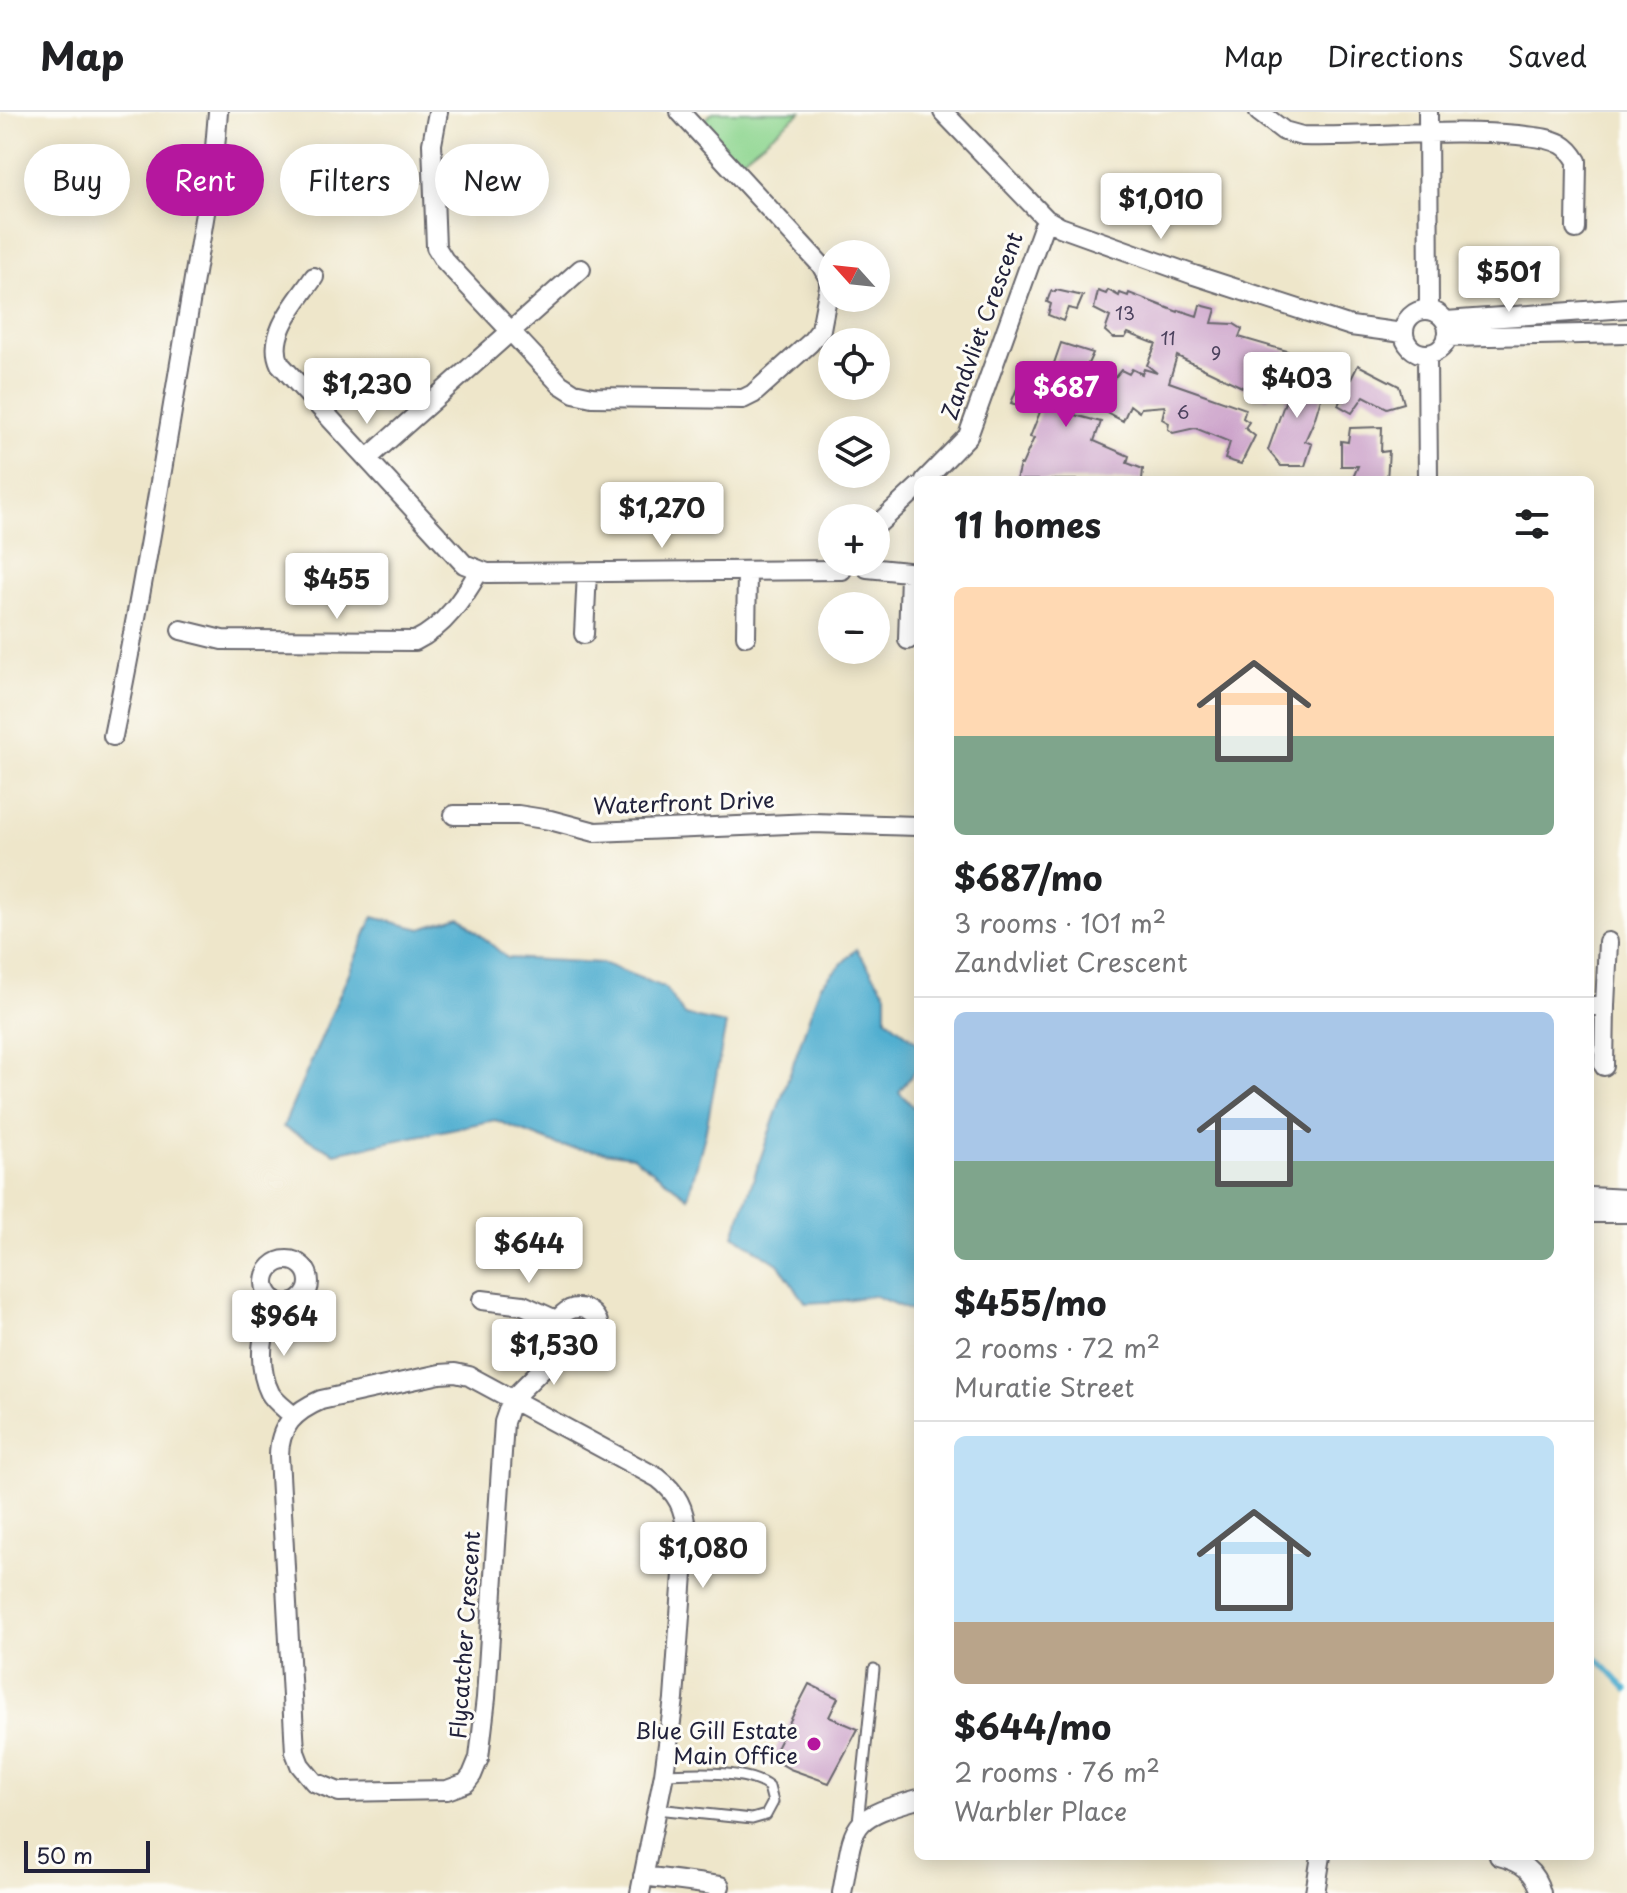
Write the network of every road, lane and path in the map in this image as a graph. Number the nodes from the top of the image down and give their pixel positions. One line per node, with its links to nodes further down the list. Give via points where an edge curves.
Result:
1 (218, 112): 34 (street, via 138,613)
2 (438, 112): 15 (street, via 432,144 436,247)
3 (680, 112): 15 (street, via 825,271 829,287 817,336 753,394 738,400 574,393)
4 (943, 112): 8 (street)
5 (1259, 112): 7 (street, via 1284,131 1302,136)
6 (1428, 112): 7 (street)
7 (1428, 132): 9 (street, via 1504,134 1560,143 1577,161); 13 (street)
8 (1046, 219): 16 (street, via 1351,326); 20 (street, Zandvliet Crescent, via 974,424 964,443)
9 (1576, 229)
10 (581, 269): 15 (street)
11 (314, 277): 19 (street, via 277,337 277,357)
12 (1627, 308): 14 (street)
13 (1429, 310): 14 (street, via 1441,316); 16 (street, via 1410,315)
14 (1446, 329): 17 (street); 18 (street, via 1436,352)
15 (511, 333): 19 (street)
16 (1403, 333): 18 (street, via 1410,349)
17 (1627, 333)
18 (1427, 355): 21 (street)
19 (368, 458): 26 (street, via 458,558)
20 (929, 476)
21 (1428, 476)
22 (914, 491): 23 (street)
23 (890, 513)
24 (818, 567): 27 (street)
25 (890, 569): 29 (street)
26 (479, 571): 28 (street); 30 (street, via 448,615 415,641 222,640)
27 (747, 571): 28 (street); 32 (street)
28 (587, 572): 31 (street)
29 (914, 574): 33 (street)
30 (181, 630)
31 (584, 634)
32 (746, 636)
33 (908, 640)
34 (113, 736)
35 (454, 815): 36 (street, Waterfront Drive, via 528,816 595,832 812,823)
36 (914, 826)
37 (1608, 942): 38 (street)
38 (1598, 1006): 39 (street)
39 (1604, 1066)
40 (1594, 1197): 41 (street)
41 (1627, 1199)
42 (1594, 1213): 43 (street)
43 (1627, 1213)
44 (275, 1300): 49 (street, via 264,1328 263,1371 271,1394)
45 (482, 1300): 46 (street, via 523,1305)
46 (558, 1321): 47 (street); 47 (street, via 571,1308 581,1307 597,1318 600,1327 598,1337 583,1350)
47 (565, 1346): 48 (street)
48 (512, 1399): 49 (street, via 455,1373 321,1400); 49 (street, Flycatcher Crescent, via 501,1443 494,1603 479,1758 466,1783 447,1790 339,1792 314,1782 300,1765 293,1725 279,1456 281,1438); 51 (street, via 658,1478 681,1503 686,1532)
49 (293, 1416)
50 (874, 1669): 54 (lane)
51 (664, 1774): 53 (street); 53 (lane, via 755,1780 769,1787 773,1802 766,1815 752,1819)
52 (914, 1800): 54 (street, via 877,1812)
53 (657, 1809): 57 (street)
54 (857, 1827): 59 (street)
55 (1320, 1860): 60 (street)
56 (1509, 1860): 61 (street, via 1526,1867)
57 (641, 1885): 58 (street)
58 (720, 1886)
59 (842, 1893)
60 (1315, 1893)
61 (1541, 1893)

